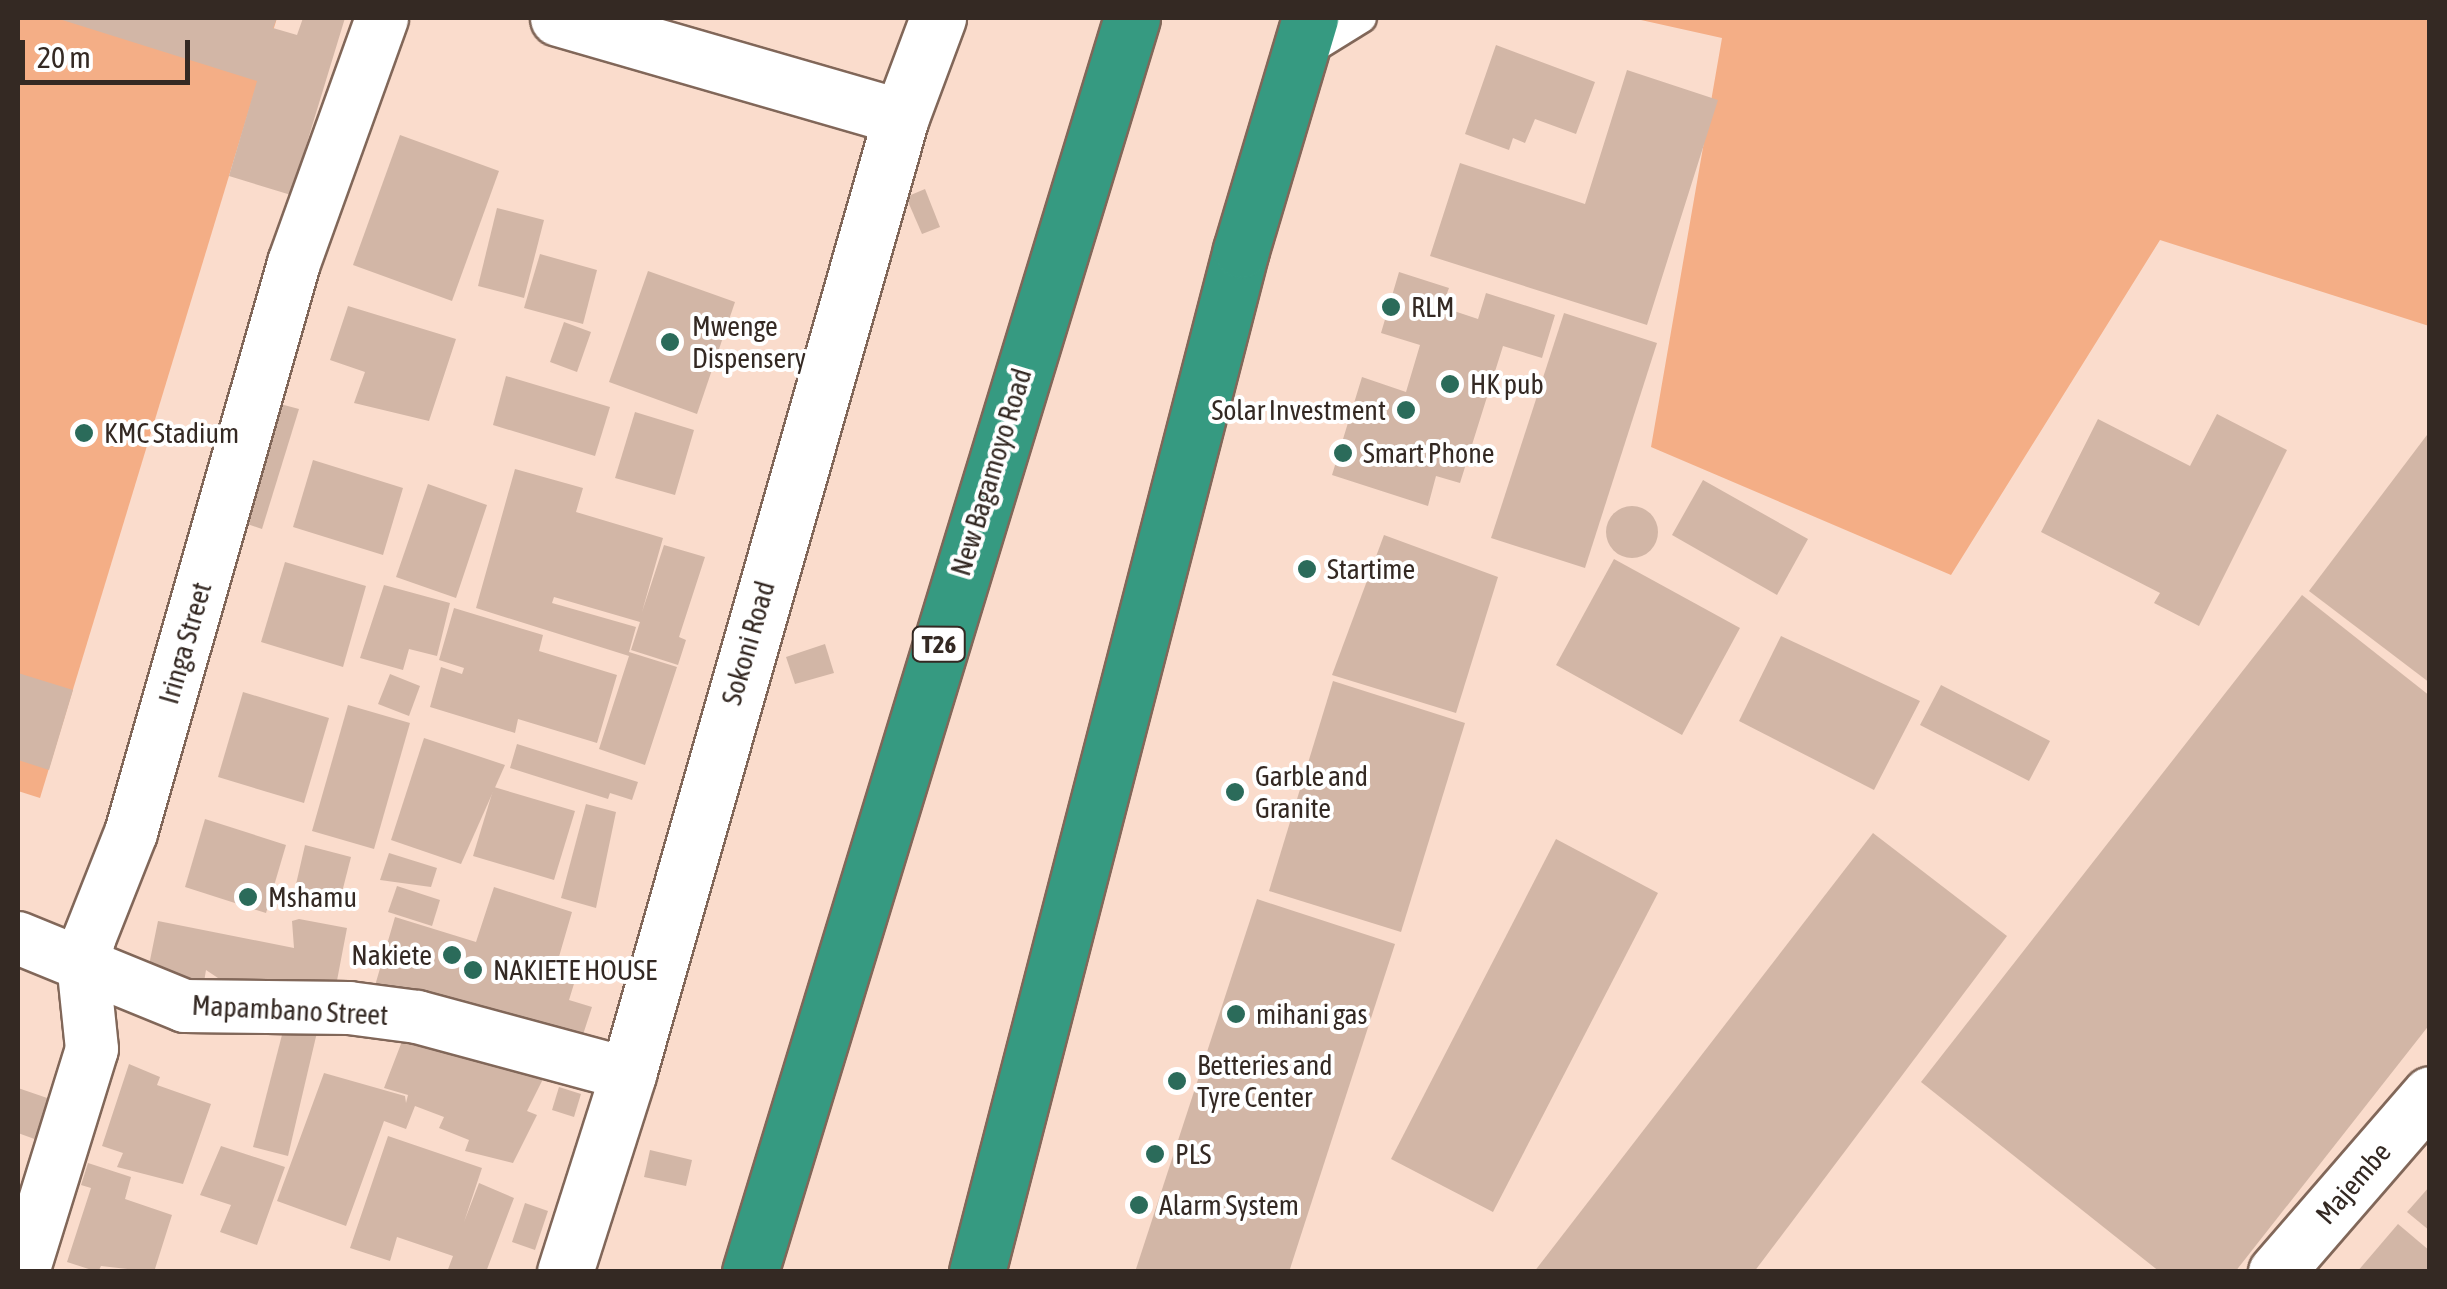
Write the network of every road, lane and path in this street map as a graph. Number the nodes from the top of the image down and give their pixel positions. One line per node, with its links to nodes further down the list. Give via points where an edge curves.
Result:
1 (382, 18): 9 (street, Iringa Street, via 294,263 131,833)
2 (558, 18): 7 (street)
3 (938, 18): 7 (street, Sokoni Road)
4 (1132, 18): 14 (highway, New Bagamoyo Road / T26)
5 (1362, 18): 6 (lane)
6 (1304, 38): 15 (highway, via 1241,250)
7 (900, 117): 10 (street, Sokoni Road)
8 (18, 938): 9 (street, Mapambano Street)
9 (83, 962): 10 (street, Mapambano Street, via 185,1006 349,1008 417,1018); 12 (street, Iringa Street, via 92,1049)
10 (628, 1074): 13 (street, Sokoni Road)
11 (2430, 1094): 16 (street, Majembe)
12 (23, 1272)
13 (564, 1272)
14 (750, 1272)
15 (977, 1272)
16 (2276, 1272)

